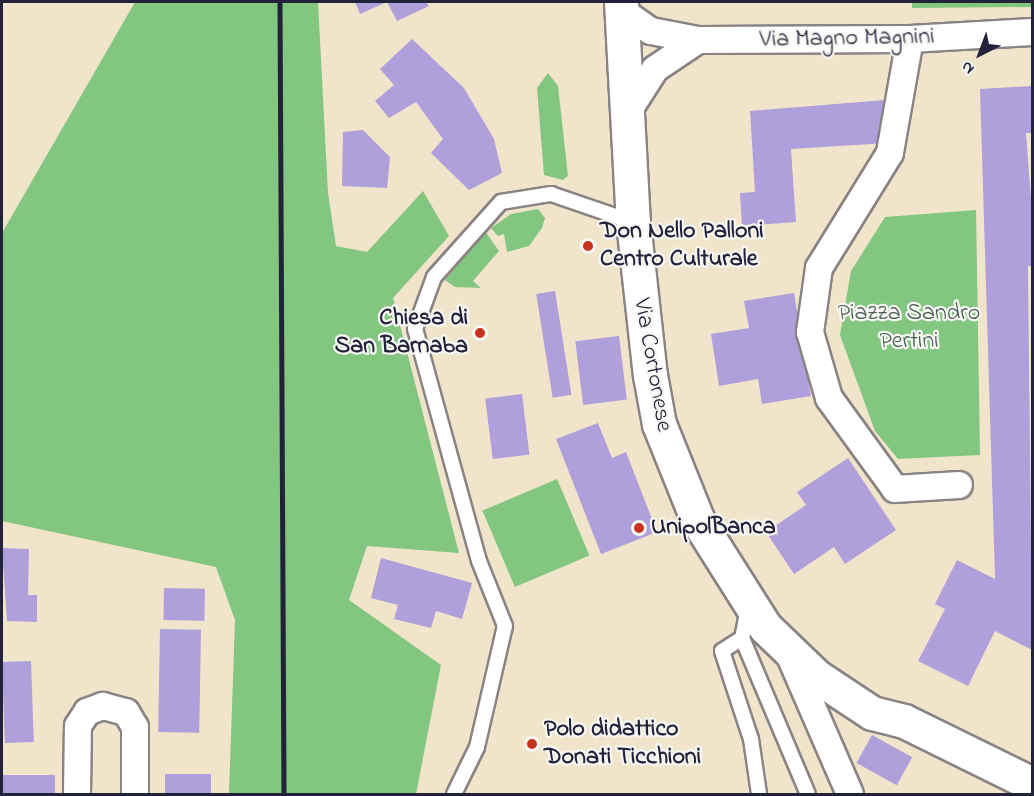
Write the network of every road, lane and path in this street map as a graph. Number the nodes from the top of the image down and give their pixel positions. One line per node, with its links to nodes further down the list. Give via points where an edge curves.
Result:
1 (622, 6): 4 (street, Via Magno Magnini, via 651,31); 5 (main road, Via Cortonese)
2 (1032, 32): 3 (street, Via Magno Magnini)
3 (910, 39): 4 (street, Via Magno Magnini); 7 (street, via 890,153 819,268 810,332 829,398 895,489)
4 (698, 40): 5 (street, via 655,69)
5 (627, 113): 6 (main road, Via Cortonese)
6 (633, 222): 8 (main road, Via Cortonese, via 659,424 698,521); 15 (lane, via 551,195 501,202 434,277 415,329 479,561 505,626 477,747)
7 (959, 485)
8 (750, 599): 9 (lane); 10 (main road, Via Cortonese); 11 (main road, Via Cortonese)
9 (742, 638): 16 (lane, via 723,651 751,739); 17 (lane)
10 (789, 653): 11 (main road, Via Cortonese, via 872,713); 18 (street)
11 (904, 721): 12 (main road, Via Cortonese)
12 (1032, 784)
13 (77, 795): 14 (street, via 78,726 87,711 103,706 126,712 135,727)
14 (135, 795)
15 (454, 795)
16 (759, 795)
17 (808, 795)
18 (850, 795)

